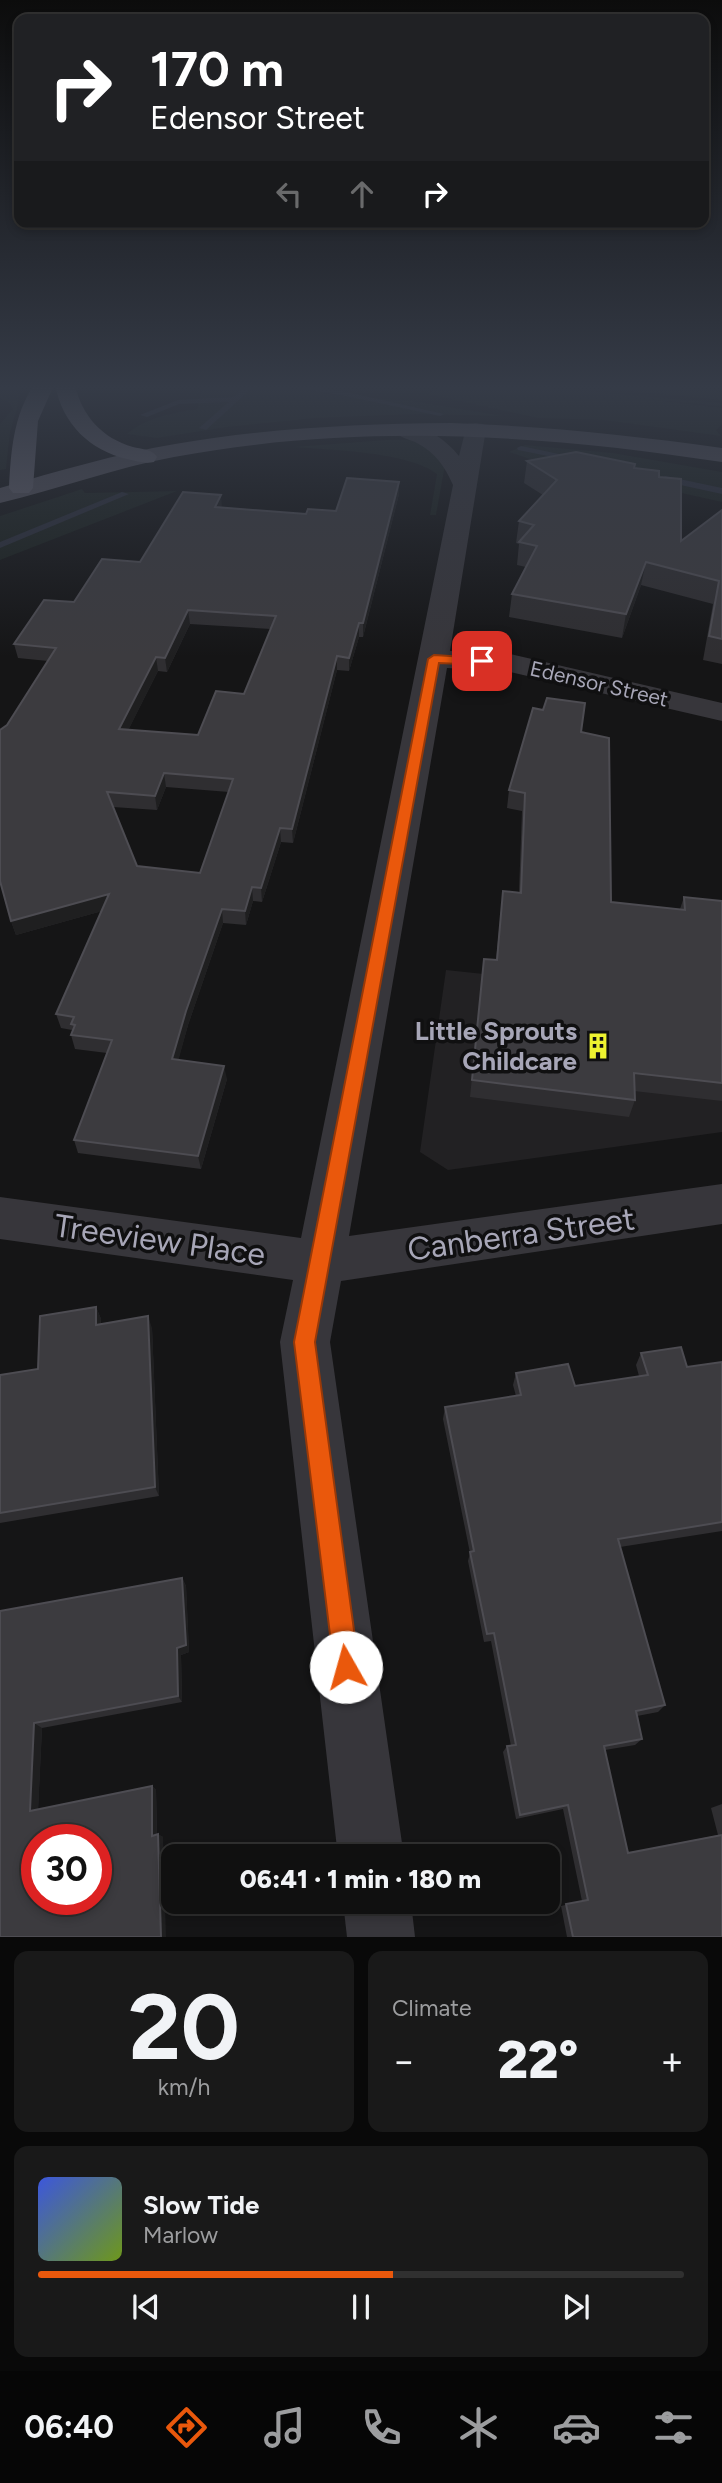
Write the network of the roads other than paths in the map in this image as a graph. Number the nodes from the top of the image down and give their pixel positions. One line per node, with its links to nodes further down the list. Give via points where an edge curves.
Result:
1 (16, 475): 6 (highway)
2 (75, 475): 6 (main road)
3 (460, 475): 5 (street)
4 (468, 475): 5 (street)
5 (466, 488): 7 (street)
6 (10, 492)
7 (434, 659): 8 (street, Edensor Street, via 506,662); 11 (street)
8 (722, 712)
9 (722, 1204): 11 (street, Canberra Street)
10 (0, 1218): 11 (street, Treeview Place)
11 (319, 1262): 12 (street, via 305,1342)
12 (369, 1844)
13 (378, 1914): 14 (street)
14 (381, 1937)

